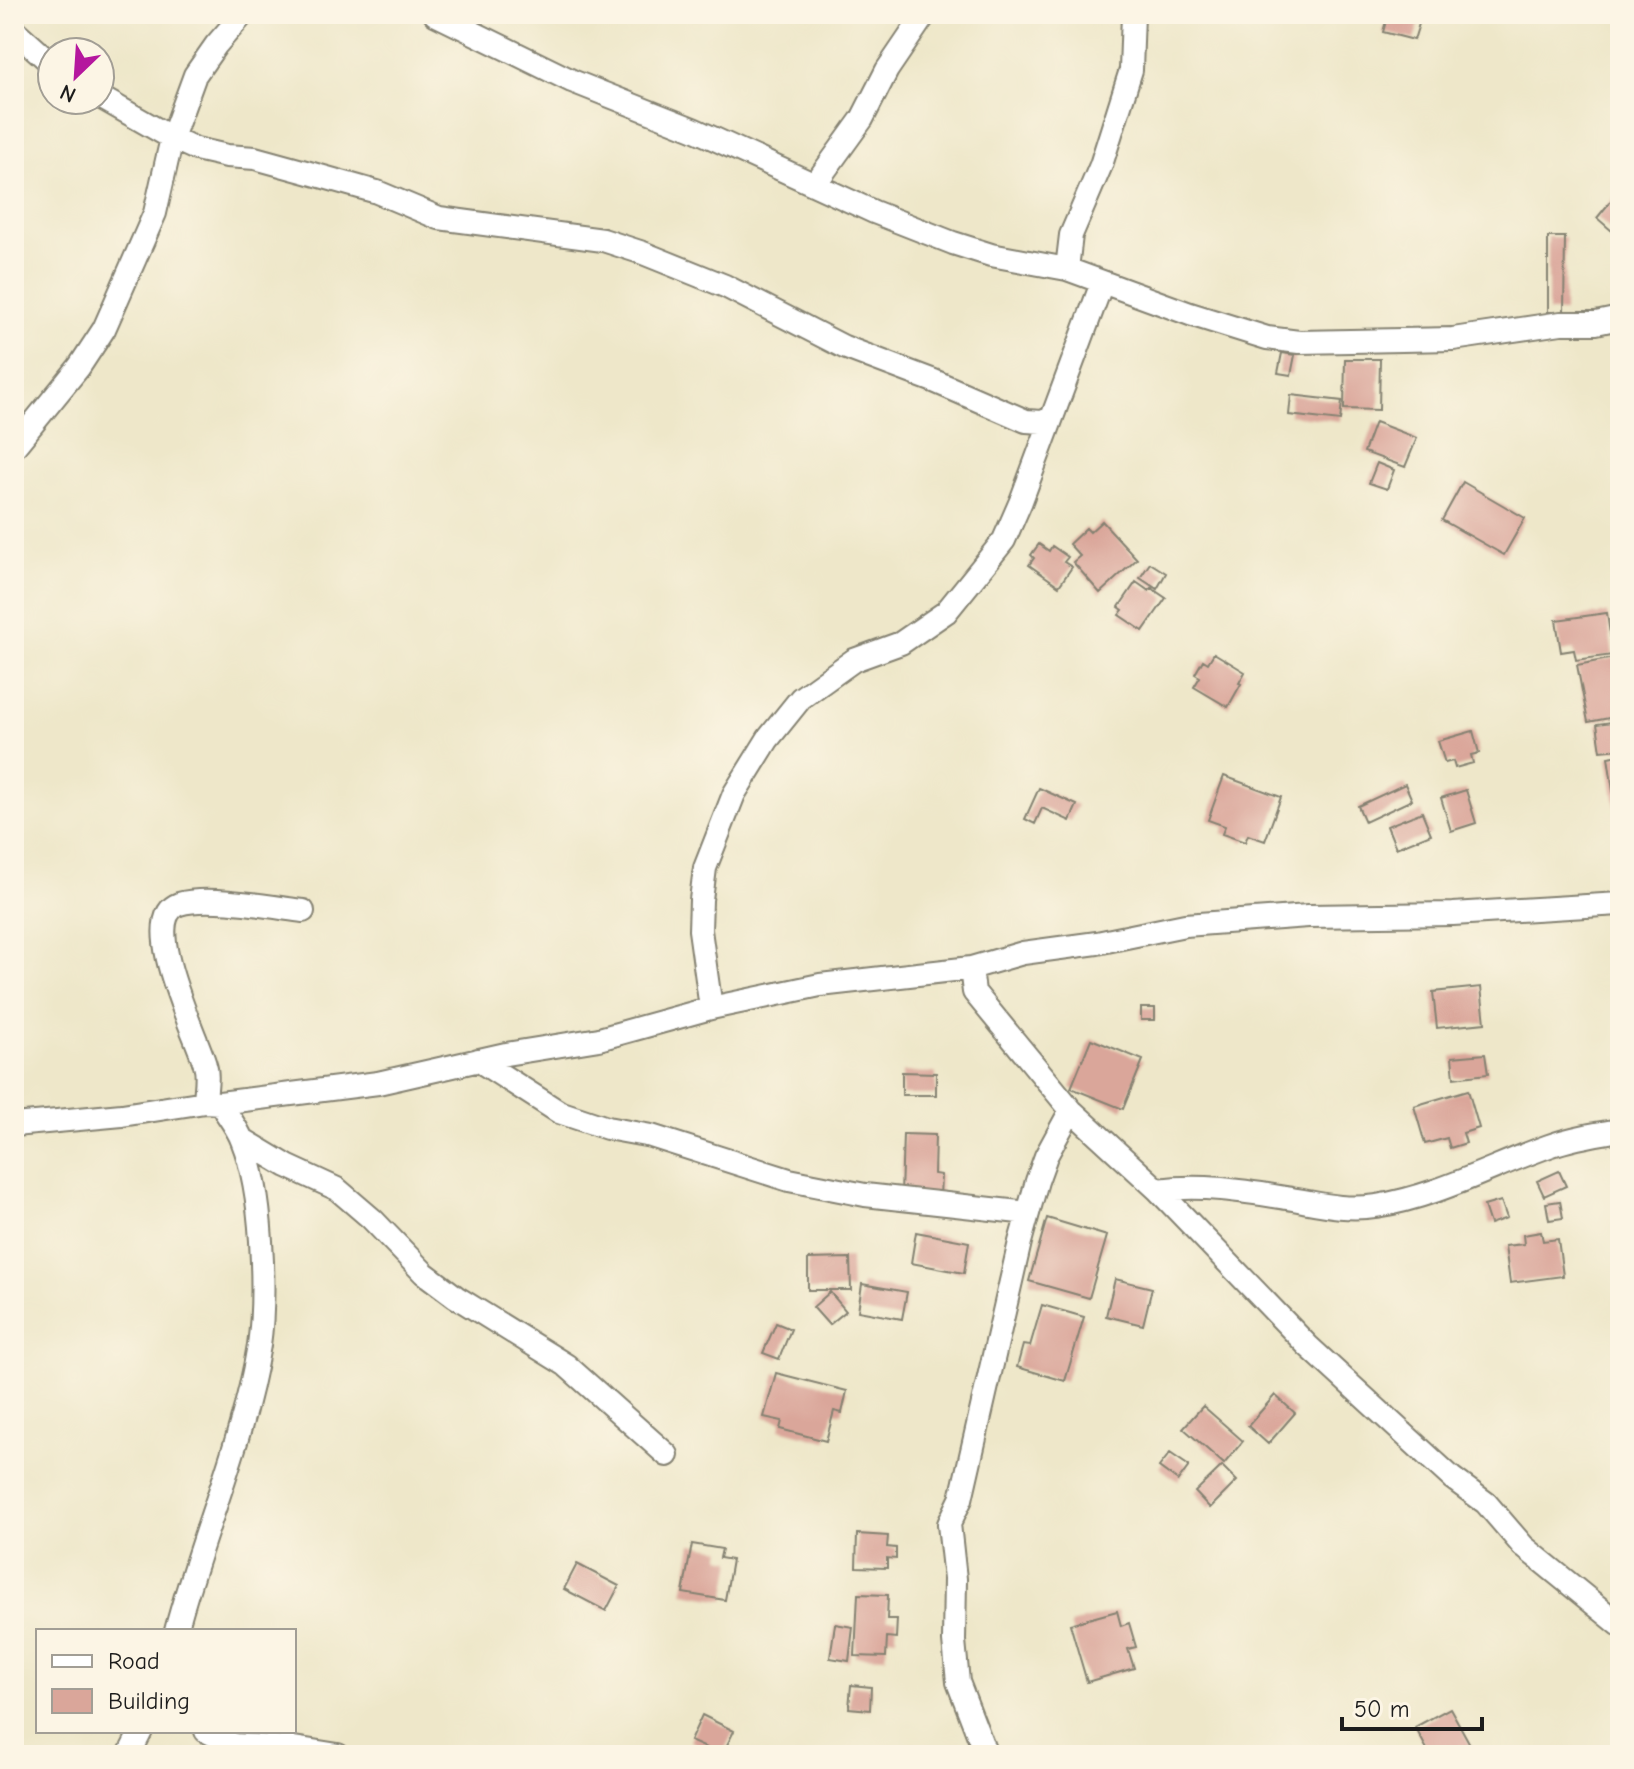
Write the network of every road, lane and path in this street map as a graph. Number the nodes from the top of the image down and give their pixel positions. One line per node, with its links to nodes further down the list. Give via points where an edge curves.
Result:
1 (243, 14): 8 (street, via 195,75)
2 (435, 14): 9 (street, via 572,81)
3 (925, 14): 9 (street, via 862,119)
4 (1133, 14): 10 (street, via 1131,70 1101,165 1071,235)
5 (14, 30): 6 (street)
6 (36, 50)
7 (116, 106): 8 (street)
8 (172, 138): 13 (street, via 196,149 255,158 377,192 439,218 603,240 725,286 844,347 1026,421); 14 (street, via 155,213 104,329)
9 (815, 184): 10 (street, via 953,243)
10 (1067, 269): 11 (street)
11 (1102, 283): 12 (street, via 1240,330 1299,342 1453,339); 13 (street)
12 (1620, 318)
13 (1052, 417): 18 (street, via 1004,540 964,592 921,630 854,660 801,698 752,762 705,868 700,930)
14 (14, 447)
15 (1620, 904): 17 (street, via 1185,925 1023,953)
16 (303, 911): 20 (street, via 192,901 176,905 168,914 164,932 173,983 207,1068)
17 (971, 968): 18 (street, via 820,985); 21 (street, via 974,992)
18 (711, 1008): 19 (street, via 599,1039)
19 (478, 1060): 20 (street, via 378,1083); 26 (street, via 559,1112 789,1180 865,1195)
20 (212, 1103): 22 (street); 24 (street)
21 (1071, 1110): 25 (street); 26 (street, via 1046,1156)
22 (14, 1125)
23 (1620, 1130): 25 (street, via 1551,1145 1379,1206 1325,1207 1197,1187)
24 (242, 1139): 27 (street, via 337,1189 424,1273 566,1365); 29 (street, via 259,1206 259,1343 245,1408)
25 (1158, 1190): 28 (street, via 1308,1346 1486,1503 1523,1546)
26 (1028, 1213): 34 (street, via 978,1435 949,1524 958,1682)
27 (667, 1455)
28 (1620, 1625)
29 (176, 1629)
30 (140, 1733): 32 (street)
31 (210, 1733): 33 (street, via 234,1745)
32 (129, 1755)
33 (338, 1755)
34 (986, 1755)

